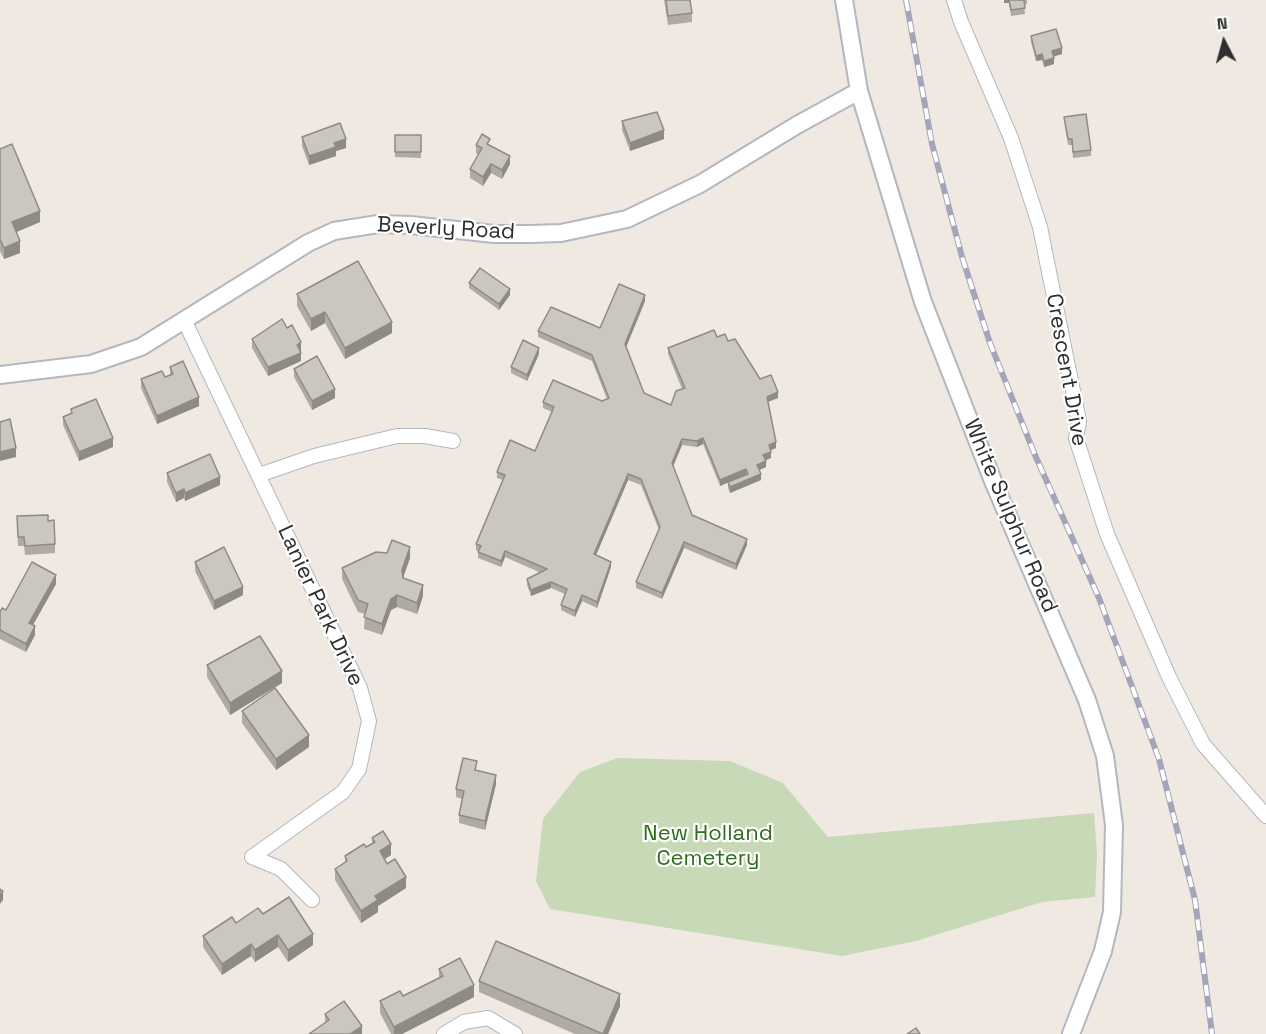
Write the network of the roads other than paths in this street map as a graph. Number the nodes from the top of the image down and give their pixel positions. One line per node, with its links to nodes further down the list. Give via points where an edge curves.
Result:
1 (844, 0): 3 (street, White Sulphur Road)
2 (954, 0): 8 (street, Crescent Drive, via 1011,138 1040,227 1079,421 1076,438 1107,534 1169,677 1203,744)
3 (859, 91): 4 (street, Beverly Road, via 700,184 627,219 561,233 530,234 355,225 308,243); 12 (street, White Sulphur Road, via 929,318 993,481 1087,700 1105,756 1114,825 1112,912 1103,951)
4 (185, 322): 5 (street, Beverly Road, via 119,356 91,364); 7 (street, Lanier Park Drive)
5 (0, 375)
6 (453, 441): 7 (street, via 397,436 314,456)
7 (259, 475): 9 (street, Lanier Park Drive, via 360,688 369,721 359,769 343,792 252,857 280,869)
8 (1266, 816)
9 (312, 900)
10 (444, 1034): 11 (street, via 464,1022 488,1018)
11 (515, 1034)
12 (1071, 1034)

